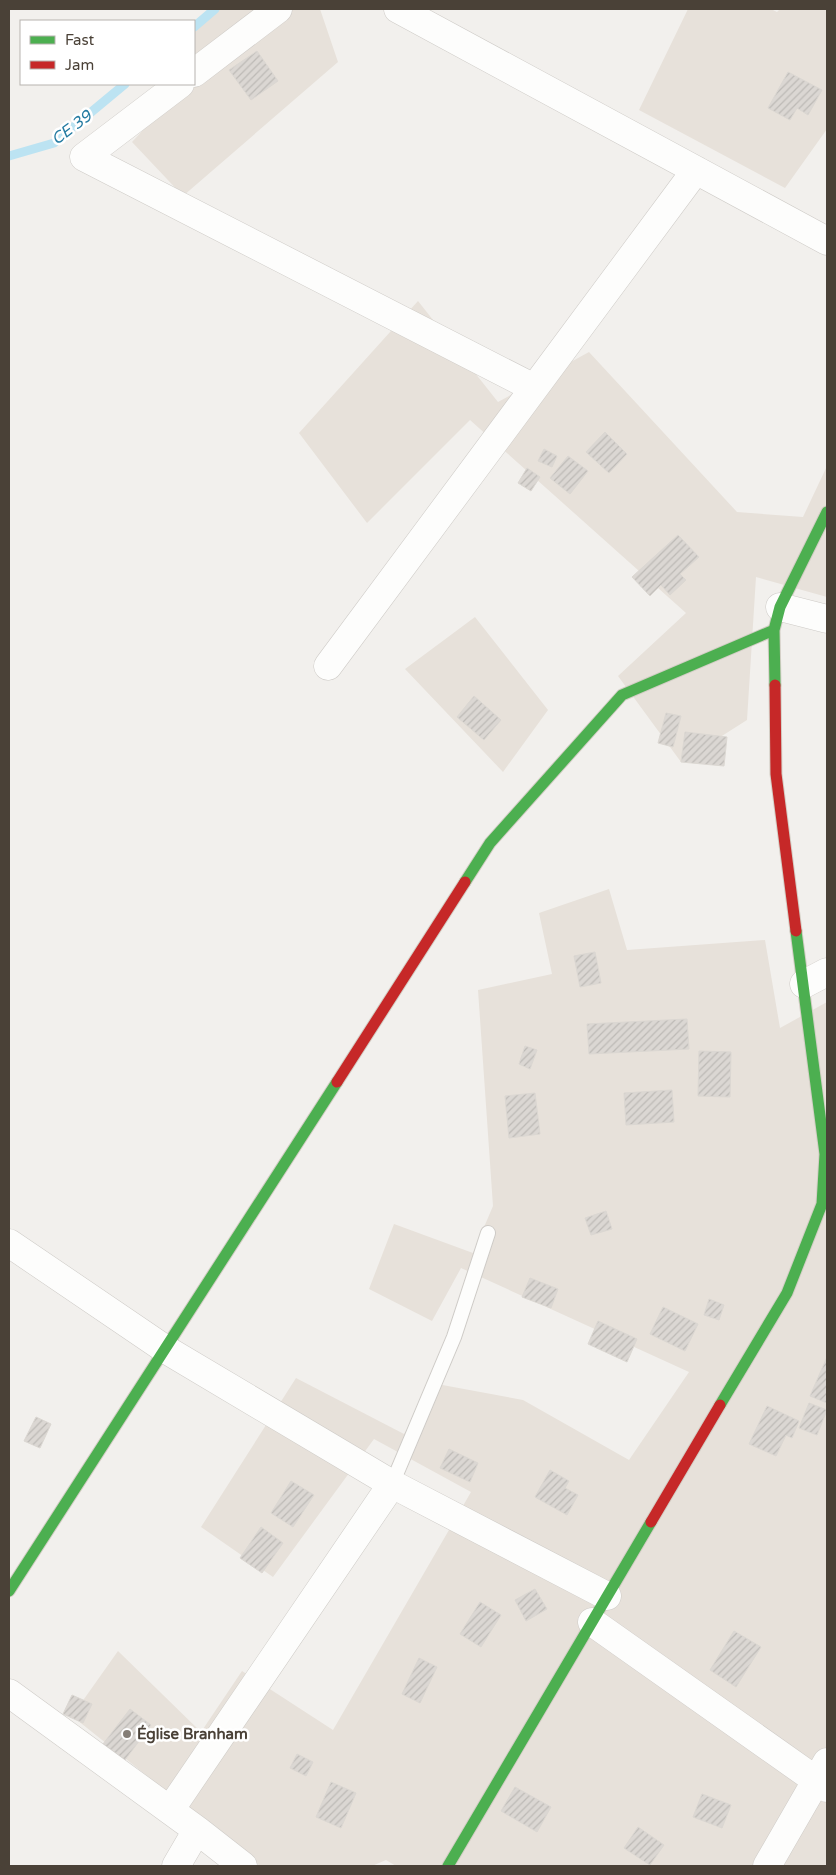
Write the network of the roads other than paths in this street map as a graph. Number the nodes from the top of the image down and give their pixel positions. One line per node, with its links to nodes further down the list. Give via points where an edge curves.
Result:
1 (278, 9): 3 (street)
2 (398, 9): 5 (street)
3 (195, 72)
4 (179, 85): 7 (street, via 84,157)
5 (696, 170): 6 (street); 7 (street)
6 (827, 241)
7 (534, 388): 11 (street)
8 (827, 512): 9 (street)
9 (777, 619): 10 (street); 12 (street, via 776,774); 16 (street, via 622,695 490,843)
10 (827, 619)
11 (328, 666)
12 (816, 978): 13 (street)
13 (825, 1204): 19 (street, via 787,1293)
14 (488, 1233): 17 (lane, via 454,1337)
15 (9, 1243): 16 (street)
16 (165, 1349): 17 (street); 18 (street)
17 (392, 1484): 19 (street); 23 (street)
18 (9, 1591)
19 (606, 1596): 20 (street)
20 (592, 1622): 22 (street); 27 (street)
21 (9, 1693): 23 (street)
22 (824, 1776): 28 (street)
23 (170, 1810): 24 (street)
24 (197, 1830): 25 (street); 26 (street)
25 (176, 1866)
26 (243, 1866)
27 (448, 1866)
28 (767, 1866)

